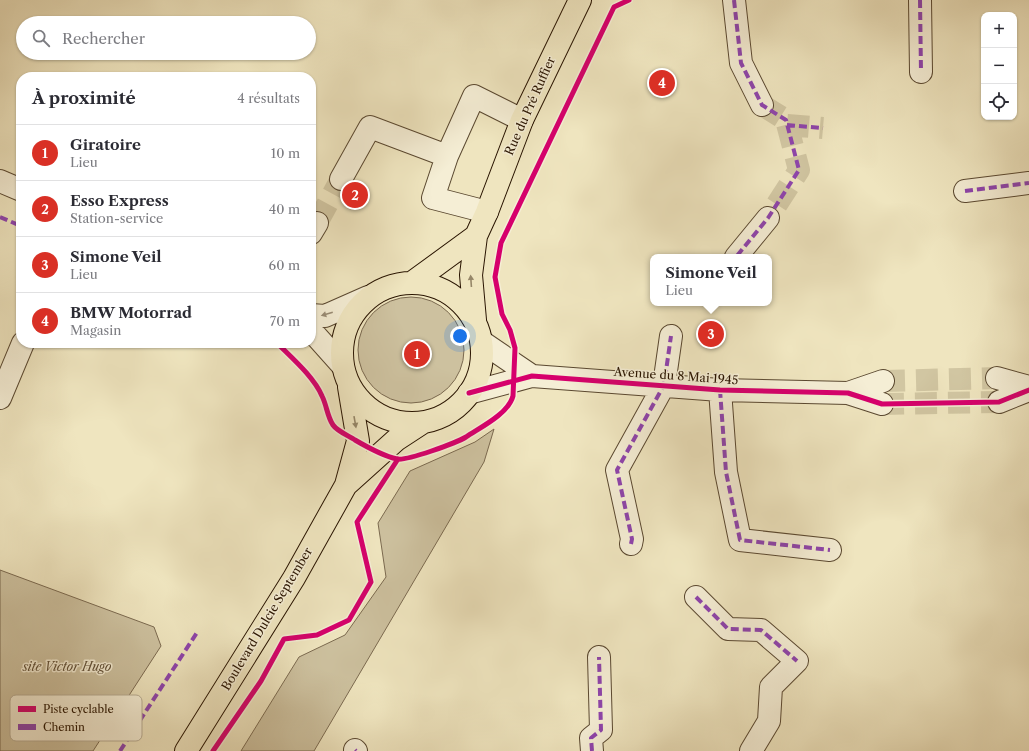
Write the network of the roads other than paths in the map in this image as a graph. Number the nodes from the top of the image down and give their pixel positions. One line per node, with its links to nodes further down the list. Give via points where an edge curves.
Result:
1 (580, 0): 6 (main road, Rue du Pré Ruffier)
2 (734, 0): 5 (street, via 741,63)
3 (920, 0): 4 (street)
4 (921, 72)
5 (762, 105)
6 (522, 120): 7 (street, via 474,96); 13 (main road, Rue du Pré Ruffier)
7 (447, 156): 8 (street, via 370,127); 13 (street, via 433,198)
8 (341, 179)
9 (0, 181): 11 (street)
10 (1029, 184): 12 (street)
11 (16, 188)
12 (965, 191)
13 (487, 212): 15 (main road, Rue du Pré Ruffier)
14 (768, 218): 16 (street)
15 (476, 236): 17 (main road); 20 (main road, one-way to 15, via 471,275)
16 (738, 254)
17 (413, 282): 18 (main road, via 391,285); 20 (main road, via 441,288 458,299)
18 (368, 297): 19 (street, one-way to 19, via 325,316); 25 (main road, via 348,322 341,345)
19 (316, 315)
20 (475, 320): 23 (main road)
21 (316, 336): 25 (street)
22 (671, 336): 29 (street)
23 (482, 342): 26 (street); 32 (main road, via 481,366)
24 (21, 348): 34 (street)
25 (345, 374): 37 (main road, via 363,404 373,412 396,422); 38 (main road, Boulevard Dulcie September, one-way to 38, via 358,442)
26 (532, 376): 29 (street, Avenue du 8 Mai 1945); 32 (street, Avenue du 8 Mai 1945)
27 (997, 378): 30 (street)
28 (883, 381): 33 (street, Avenue du 8 Mai 1945)
29 (664, 385): 31 (street, Avenue du 8 Mai 1945); 39 (street, via 617,470)
30 (1029, 388): 35 (street)
31 (720, 390): 33 (street, Avenue du 8 Mai 1945); 40 (street, via 726,472 740,540)
32 (469, 393): 37 (main road, via 460,404 440,418)
33 (848, 393): 36 (street, Avenue du 8 Mai 1945)
34 (0, 398)
35 (1000, 402)
36 (882, 404)
37 (422, 422): 38 (main road, Boulevard Dulcie September, via 396,440)
38 (346, 485): 43 (main road, Boulevard Dulcie September, via 294,578)
39 (631, 544)
40 (830, 550)
41 (696, 597): 45 (street, via 728,629 761,630 797,661 771,687 768,721)
42 (599, 657): 44 (street, via 601,730 591,738)
43 (186, 751)
44 (592, 751)
45 (751, 751)

